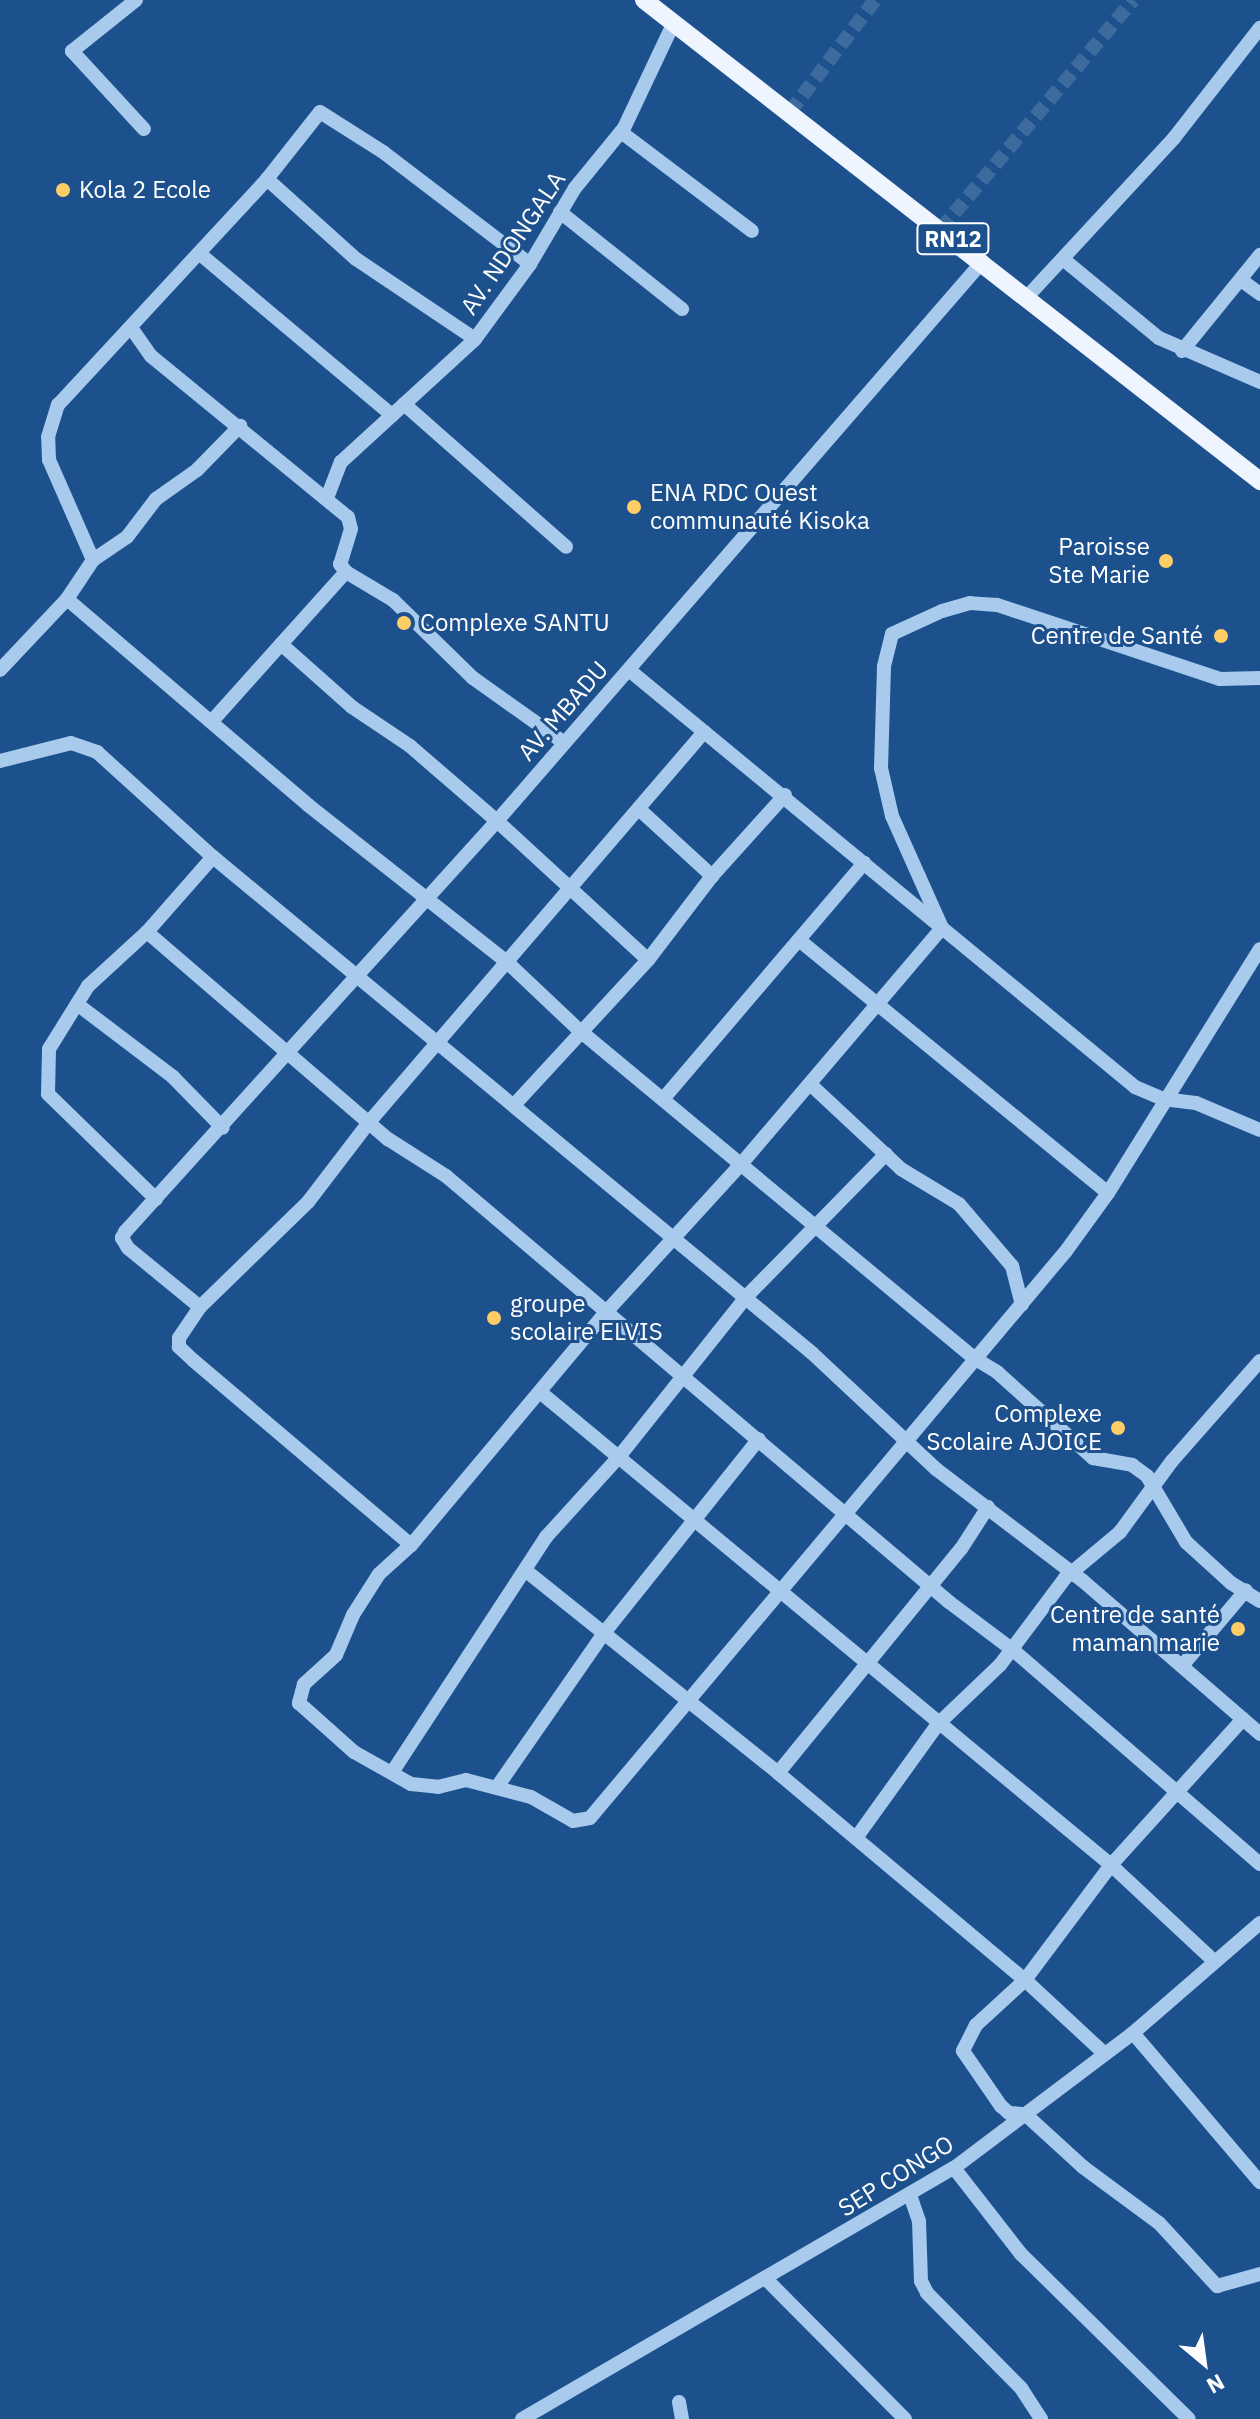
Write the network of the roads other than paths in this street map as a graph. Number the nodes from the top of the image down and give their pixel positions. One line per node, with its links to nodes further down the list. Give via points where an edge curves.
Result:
1 (136, 0): 6 (street, via 72,51)
2 (644, 0): 3 (main road, RN12)
3 (674, 22): 7 (street, AV. NDONGALA); 14 (main road, RN12)
4 (1260, 28): 5 (street)
5 (1255, 45): 13 (street)
6 (144, 129)
7 (621, 132): 9 (street, AV. NDONGALA); 10 (street)
8 (267, 179): 11 (street); 15 (street, via 320,112 383,152); 21 (street, via 356,259)
9 (560, 212): 15 (street, AV. NDONGALA); 19 (street)
10 (752, 231)
11 (200, 254): 20 (street); 25 (street)
12 (1260, 255): 16 (street)
13 (1063, 259): 18 (street); 22 (street)
14 (983, 261): 18 (main road, RN12); 35 (street, AV. MBADU)
15 (530, 264): 21 (street, AV. NDONGALA)
16 (1241, 280): 17 (street); 22 (street)
17 (1260, 294)
18 (1026, 298): 27 (main road, RN12)
19 (682, 309)
20 (132, 329): 26 (street, via 151,356); 30 (street, via 58,405 48,437 53,475)
21 (475, 339): 24 (street, AV. NDONGALA)
22 (1182, 351): 23 (street)
23 (1260, 382)
24 (404, 404): 25 (street, AV. NDONGALA); 29 (street)
25 (392, 415): 28 (street, AV. NDONGALA, via 335,469)
26 (240, 426): 28 (street); 30 (street, via 197,470 156,499 127,537)
27 (1260, 481)
28 (327, 498): 31 (street, via 352,524 340,559)
29 (566, 547)
30 (93, 560): 32 (street)
31 (346, 572): 33 (street); 39 (street, via 393,600 473,678)
32 (67, 599): 34 (street); 37 (street)
33 (281, 644): 37 (street); 43 (street)
34 (0, 670)
35 (629, 670): 38 (street); 39 (street, AV. MBADU)
36 (1260, 678): 49 (street, via 1220,679 997,605 970,603 903,625 887,645 881,768 892,816)
37 (213, 720): 48 (street, via 308,805)
38 (704, 732): 41 (street); 42 (street)
39 (563, 742): 43 (street, AV. MBADU)
40 (0, 761): 44 (street, via 58,744 86,745)
41 (785, 795): 45 (street); 46 (street)
42 (640, 810): 46 (street); 47 (street)
43 (497, 821): 47 (street); 48 (street, AV. MBADU)
44 (213, 857): 50 (street); 55 (street)
45 (864, 863): 49 (street); 51 (street)
46 (712, 876): 53 (street)
47 (570, 888): 53 (street); 54 (street)
48 (425, 898): 54 (street); 55 (street, AV. MBADU)
49 (942, 928): 57 (street); 63 (street, via 1135,1087)
50 (147, 932): 56 (street, via 88,986); 60 (street)
51 (799, 940): 57 (street); 62 (street)
52 (1260, 949): 63 (street)
53 (648, 960): 58 (street)
54 (507, 962): 58 (street); 59 (street)
55 (357, 975): 59 (street); 60 (street, AV. MBADU)
56 (77, 1004): 66 (street, via 173,1077); 71 (street, via 51,1040 46,1091)
57 (876, 1007): 61 (street); 70 (street)
58 (579, 1030): 62 (street); 64 (street)
59 (438, 1041): 64 (street); 65 (street)
60 (289, 1052): 65 (street); 66 (street, AV. MBADU)
61 (810, 1084): 68 (street); 69 (street)
62 (664, 1098): 69 (street)
63 (1163, 1099): 67 (street, via 1196,1103); 70 (street)
64 (515, 1104): 73 (street)
65 (370, 1121): 76 (street, via 308,1202); 77 (street, via 401,1149 446,1176)
66 (223, 1128): 71 (street, AV. MBADU)
67 (1260, 1130)
68 (886, 1154): 72 (street); 75 (street, via 959,1204 1012,1266)
69 (743, 1162): 72 (street); 73 (street)
70 (1108, 1193): 75 (street)
71 (156, 1199): 76 (street, AV. MBADU, via 125,1232 123,1243)
72 (817, 1225): 74 (street); 78 (street)
73 (673, 1236): 74 (street); 77 (street)
74 (746, 1297): 80 (street); 82 (street)
75 (1022, 1305): 78 (street)
76 (200, 1307): 89 (street, via 179,1338 182,1350)
77 (606, 1312): 80 (street); 81 (street)
78 (974, 1358): 82 (street); 85 (street, via 997,1372 1093,1458 1132,1465)
79 (1260, 1361): 85 (street)
80 (685, 1376): 83 (street); 84 (street)
81 (540, 1392): 84 (street); 89 (street)
82 (907, 1437): 86 (street, via 936,1469); 87 (street)
83 (759, 1439): 87 (street); 88 (street)
84 (618, 1458): 88 (street); 90 (street, via 546,1537)
85 (1156, 1485): 91 (street, via 1120,1532); 93 (street, via 1186,1542)
86 (988, 1507): 91 (street); 92 (street)
87 (845, 1512): 92 (street); 94 (street)
88 (693, 1521): 94 (street); 96 (street)
89 (411, 1545): 104 (street, via 379,1574 336,1655 299,1694 299,1703 325,1729 354,1752)
90 (525, 1570): 96 (street); 104 (street)
91 (1072, 1571): 97 (street); 99 (street)
92 (931, 1585): 97 (street); 98 (street)
93 (1246, 1590): 95 (street); 99 (street)
94 (781, 1592): 98 (street); 100 (street)
95 (1260, 1601)
96 (604, 1633): 100 (street); 106 (street)
97 (1013, 1650): 102 (street); 107 (street)
98 (866, 1663): 102 (street); 105 (street)
99 (1182, 1666): 101 (street)
100 (688, 1703): 105 (street); 106 (street, via 582,1822)
101 (1243, 1719): 103 (street); 107 (street)
102 (938, 1724): 108 (street); 110 (street)
103 (1260, 1734)
104 (393, 1771): 106 (street, via 425,1786 466,1780)
105 (778, 1773): 108 (street)
106 (497, 1787)
107 (1174, 1792): 109 (street); 110 (street)
108 (856, 1838): 113 (street)
109 (1260, 1864)
110 (1111, 1865): 112 (street); 113 (street)
111 (1260, 1923): 112 (street, SEP CONGO)
112 (1215, 1962): 114 (street, SEP CONGO)
113 (1025, 1980): 115 (street); 116 (street, via 976,2025 963,2051 1001,2106 1009,2113)
114 (1133, 2033): 115 (street, SEP CONGO); 118 (street)
115 (1105, 2054): 116 (street, SEP CONGO)
116 (1025, 2114): 117 (street, SEP CONGO); 120 (street, via 1083,2167 1159,2223 1217,2286)
117 (954, 2168): 119 (street, SEP CONGO); 127 (street, via 1021,2254)
118 (1260, 2182)
119 (910, 2195): 121 (street, SEP CONGO); 126 (street, via 919,2221 921,2281 927,2293 1021,2388)
120 (1260, 2274)
121 (767, 2280): 123 (street, SEP CONGO); 125 (street)
122 (679, 2402): 124 (street)
123 (522, 2419)
124 (682, 2419)
125 (905, 2419)
126 (1041, 2419)
127 (1189, 2419)

